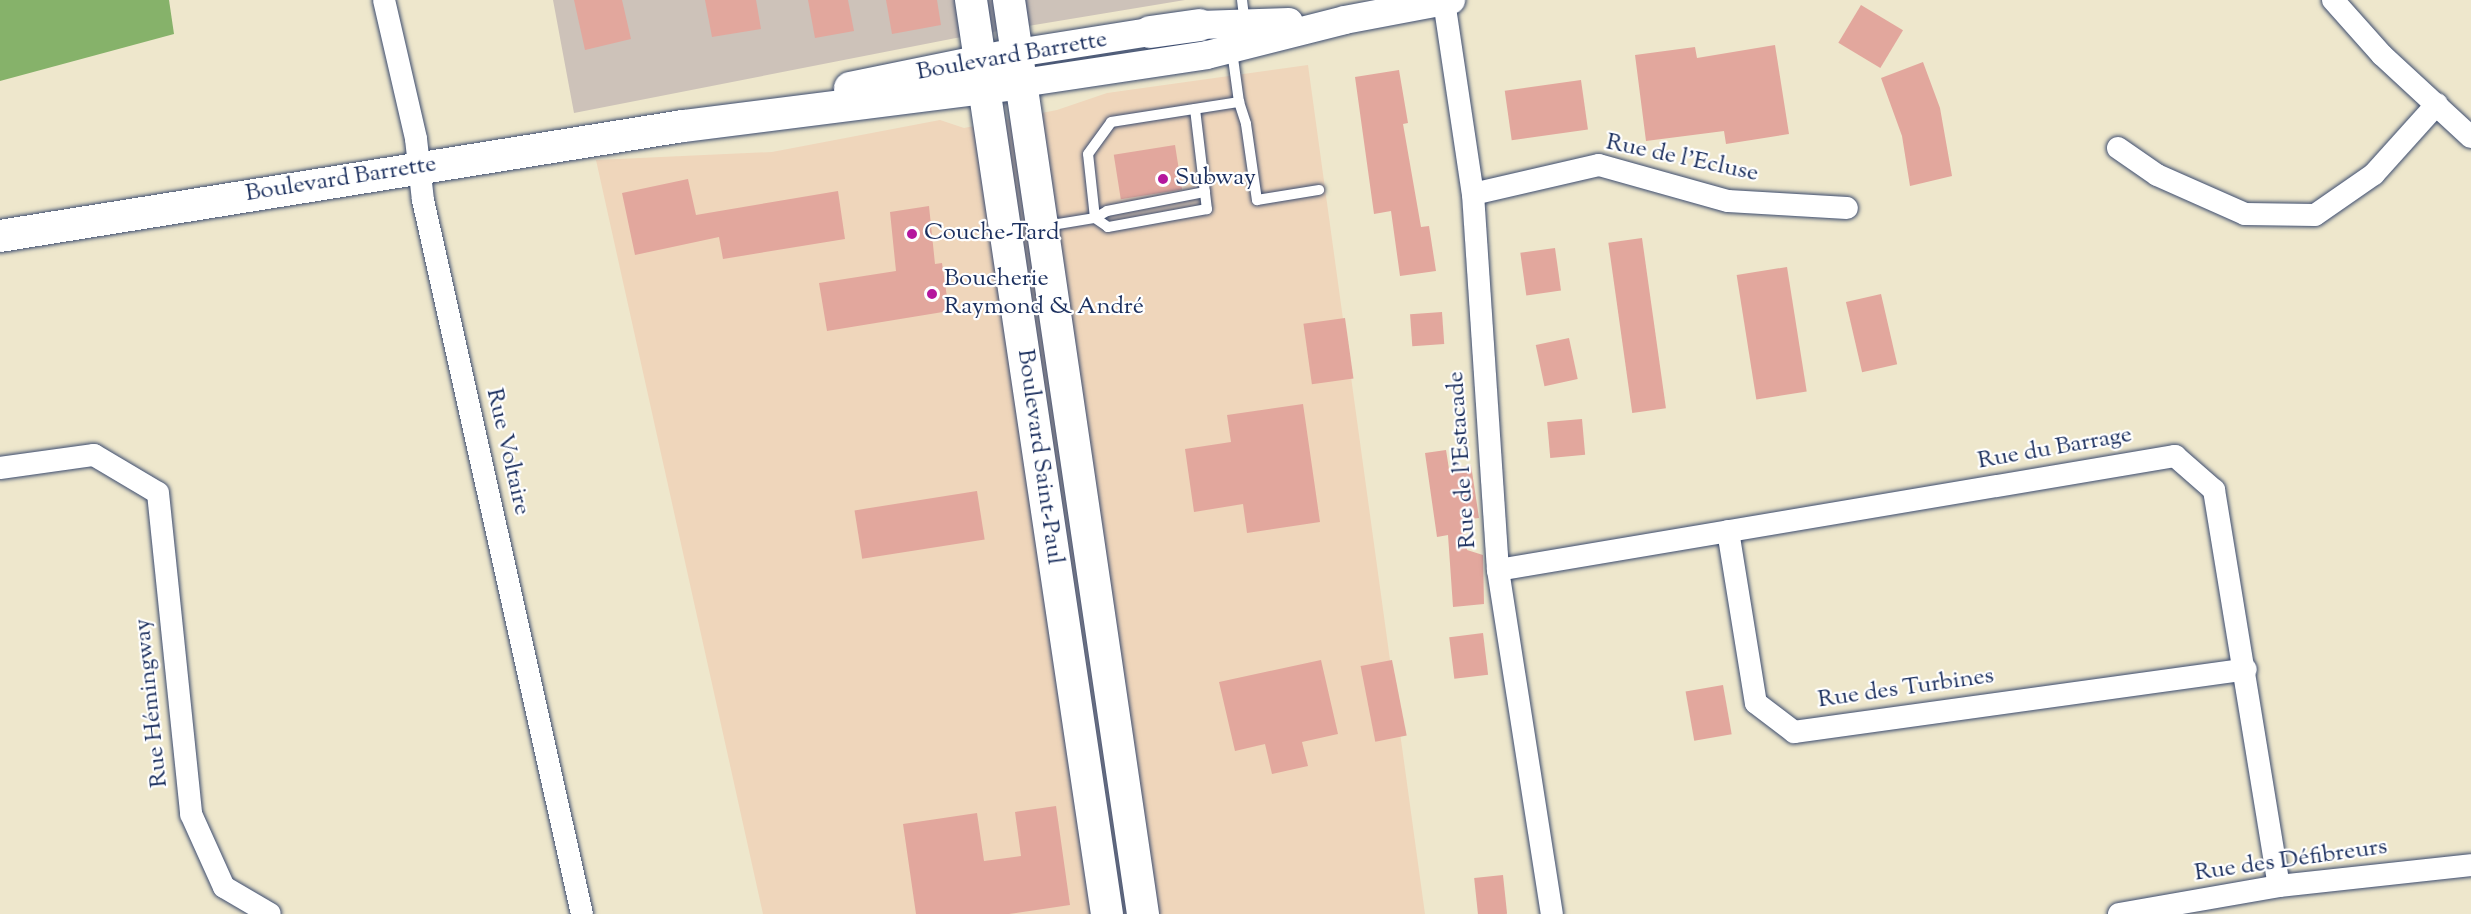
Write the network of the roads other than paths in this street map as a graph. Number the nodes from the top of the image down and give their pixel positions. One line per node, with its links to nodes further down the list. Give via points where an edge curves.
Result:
1 (384, 0): 19 (street, Rue Voltaire)
2 (971, 0): 12 (main road, Boulevard Saint-Paul)
3 (1009, 0): 11 (main road, Boulevard Saint-Paul)
4 (1446, 0): 7 (street, Boulevard Barrette); 22 (street, Rue de l'Estacade)
5 (2333, 0): 15 (street, via 2382,55)
6 (1243, 12): 7 (street, Boulevard Barrette); 8 (street, Boulevard Barrette); 10 (lane)
7 (1345, 20): 10 (street, Boulevard Barrette)
8 (1200, 25): 9 (main road, Boulevard Barrette)
9 (1150, 33): 11 (street, Boulevard Barrette)
10 (1232, 49): 13 (street, Boulevard Barrette); 14 (lane)
11 (1017, 53): 12 (main road, Boulevard Barrette); 13 (main road, Boulevard Saint-Paul)
12 (982, 74): 13 (main road, Boulevard Barrette); 19 (main road, Boulevard Barrette); 35 (main road, Boulevard Saint-Paul)
13 (1022, 83): 25 (main road, Boulevard Saint-Paul)
14 (1239, 102): 16 (lane); 20 (lane, via 1257,200)
15 (2437, 104): 17 (street); 18 (street, via 2374,174 2315,215 2245,214 2157,175)
16 (1195, 109): 21 (lane); 24 (lane, via 1111,122 1088,154)
17 (2471, 137)
18 (2118, 148)
19 (419, 167): 26 (main road, Boulevard Barrette); 34 (street, Rue Voltaire, via 423,200)
20 (1318, 190)
21 (1205, 192): 24 (lane, via 1107,211); 24 (lane, via 1207,209 1108,227)
22 (1473, 194): 23 (street, Rue de l'Ecluse, via 1599,165 1728,201); 29 (street, Rue de l'Estacade)
23 (1847, 208)
24 (1095, 218): 25 (lane)
25 (1043, 226): 36 (main road, Boulevard Saint-Paul)
26 (0, 236)
27 (0, 468): 33 (street, Rue Hémingway, via 94,455 158,493 191,814 224,887)
28 (1728, 531): 29 (street, Rue du Barrage); 30 (street, Rue des Turbines, via 1756,703 1794,732); 30 (street, Rue du Barrage, via 2175,456 2214,490)
29 (1498, 570): 37 (street, Rue de l'Estacade)
30 (2246, 669): 32 (street, Rue du Barrage)
31 (2470, 872): 32 (street, Rue des Défibreurs)
32 (2279, 886): 38 (street, Rue des Défibreurs)
33 (270, 914)
34 (582, 914)
35 (1107, 914)
36 (1143, 914)
37 (1552, 914)
38 (2119, 914)

